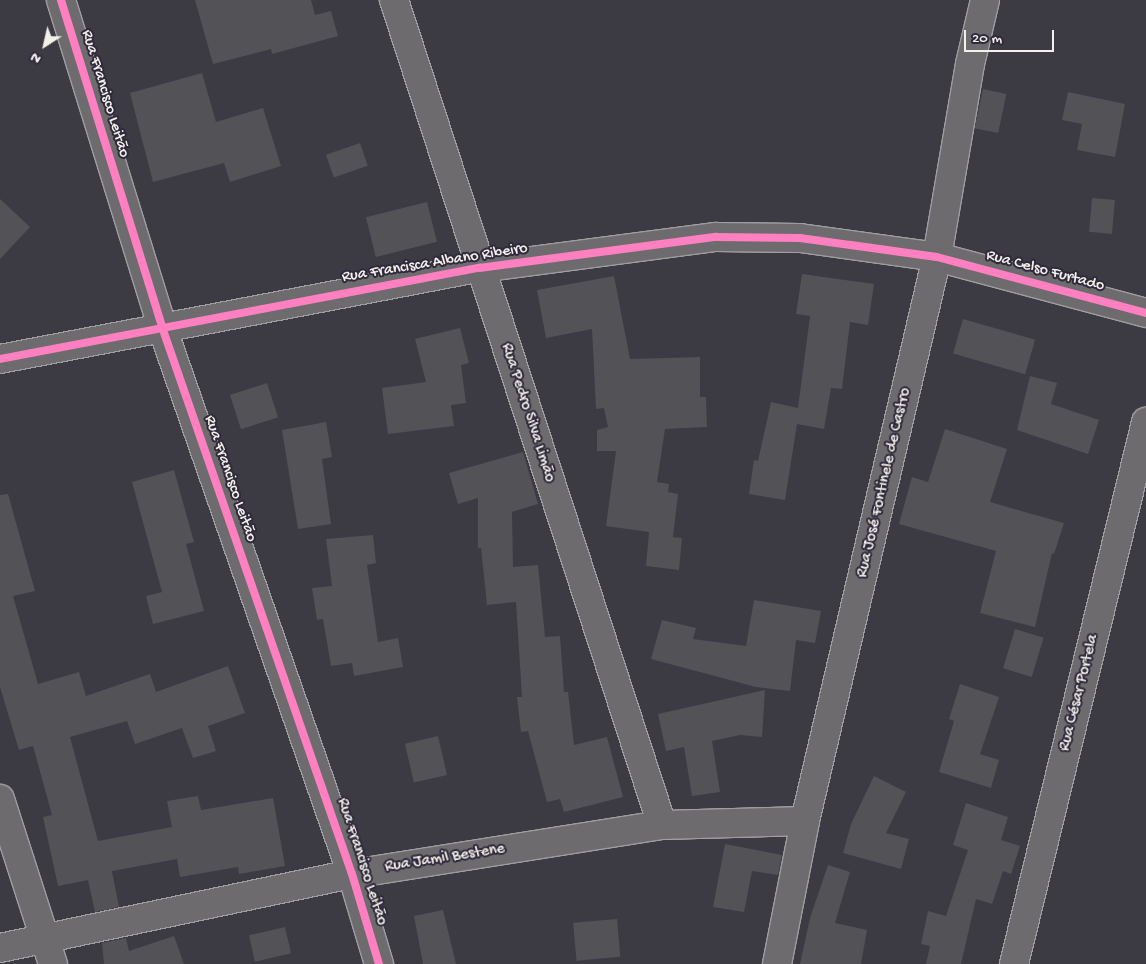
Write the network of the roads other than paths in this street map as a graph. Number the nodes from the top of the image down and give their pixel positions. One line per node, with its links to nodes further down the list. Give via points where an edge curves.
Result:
1 (61, 0): 7 (street, Rua Francisco Leitão)
2 (394, 0): 5 (street, Rua Pedro Silva Limão)
3 (986, 0): 4 (street, Rua José Fontinele de Castro, via 970,64)
4 (937, 257): 5 (street, Rua Francisca Albano Ribeiro, via 800,238 716,236); 6 (street, Rua Celso Furtado); 11 (street, Rua José Fontinele de Castro)
5 (479, 268): 7 (street, Rua Francisca Albano Ribeiro); 12 (street, Rua Pedro Silva Limão)
6 (1146, 313)
7 (162, 327): 8 (street, Rua Francisca Albano Ribeiro); 13 (street, Rua Francisco Leitão)
8 (0, 359)
9 (1146, 422): 18 (street, Rua César Portela)
10 (0, 800): 15 (street)
11 (806, 821): 12 (street, Rua Jamil Bestene); 17 (street, Rua José Fontinele de Castro)
12 (662, 825): 13 (street, Rua Jamil Bestene)
13 (352, 874): 15 (street, Rua Jamil Bestene); 16 (street, Rua Francisco Leitão)
14 (0, 948): 15 (street, Rua Jamil Bestene)
15 (49, 952)
16 (379, 964)
17 (777, 964)
18 (1014, 964)

